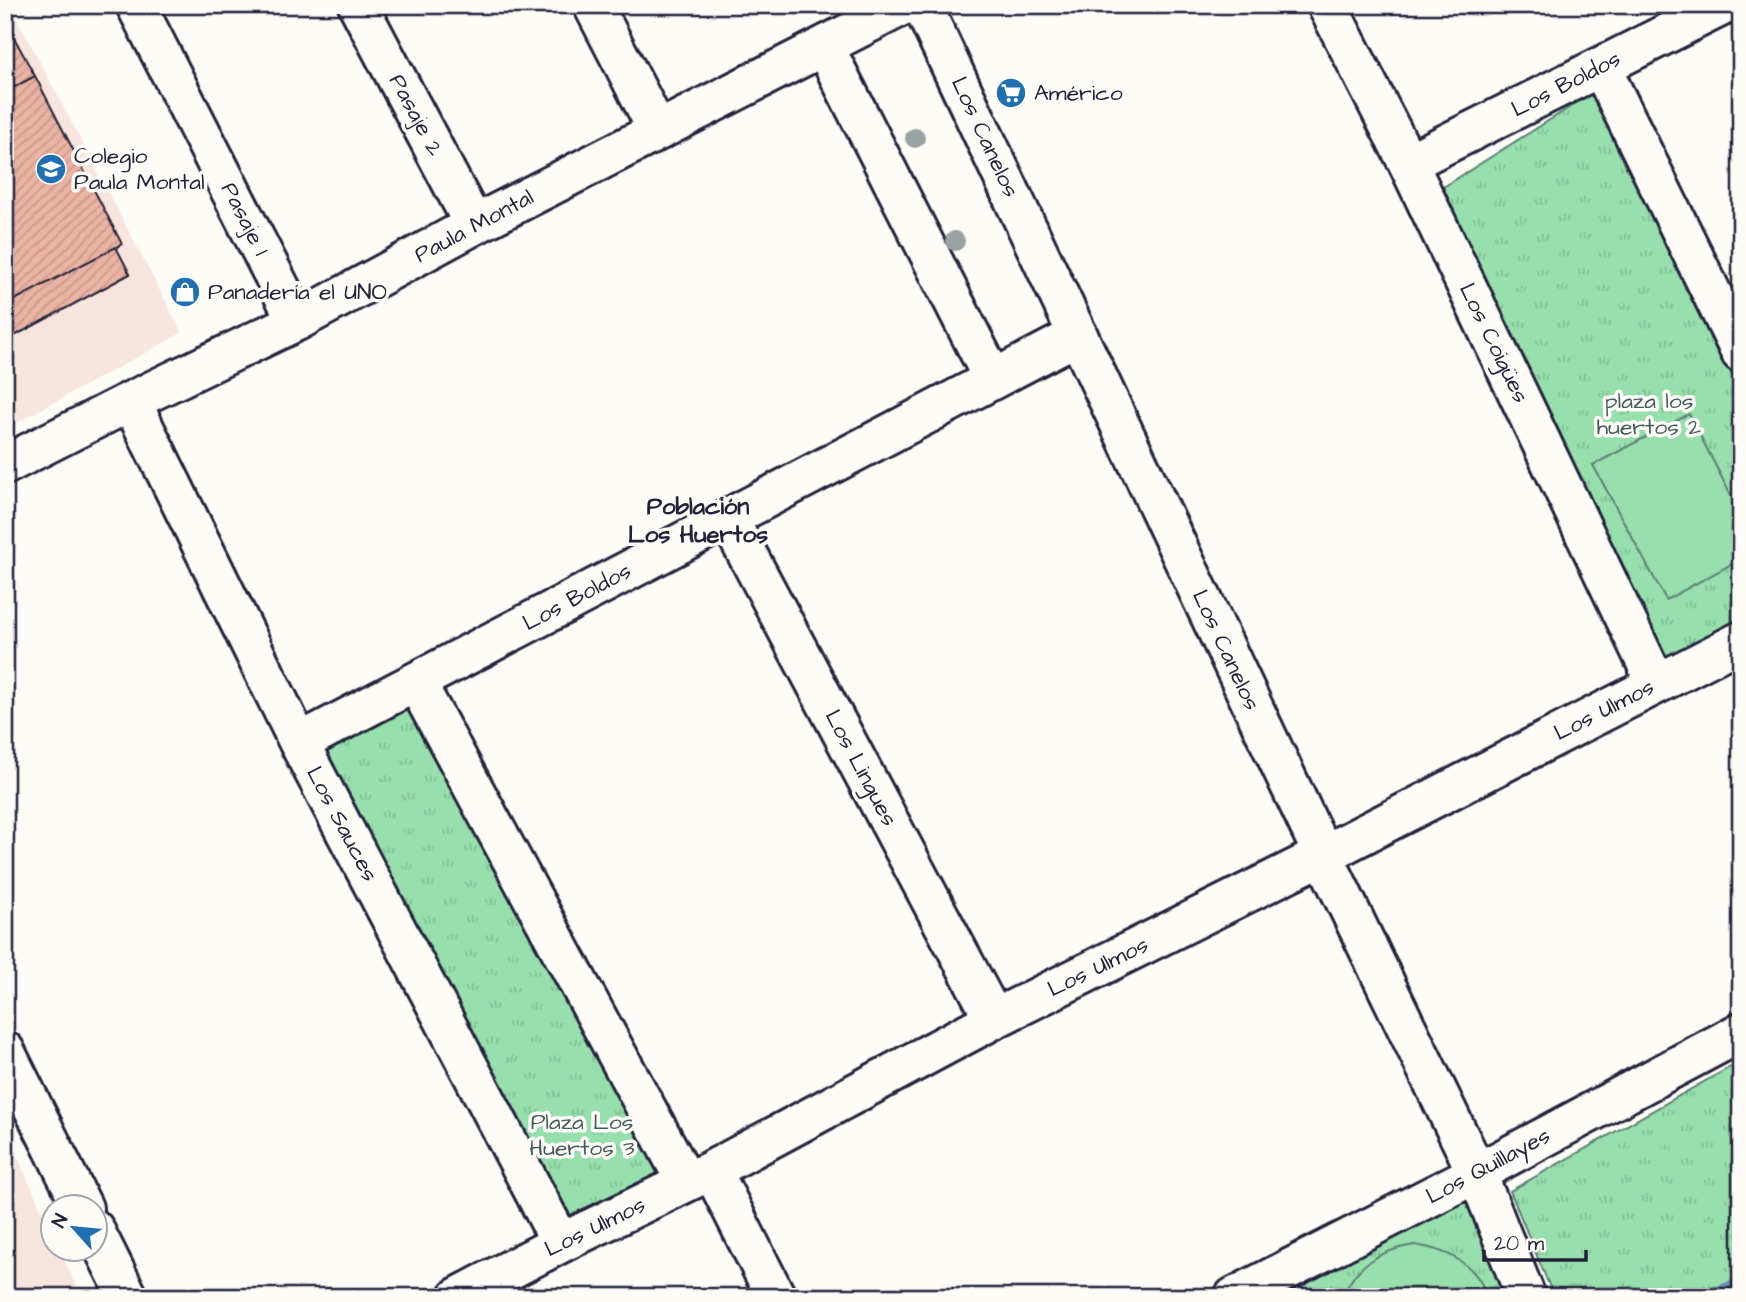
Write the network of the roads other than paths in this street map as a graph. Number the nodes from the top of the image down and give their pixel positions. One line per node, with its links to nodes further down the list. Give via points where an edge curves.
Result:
1 (136, 5): 13 (street, Pasaje 1)
2 (358, 5): 12 (street, Pasaje 2)
3 (593, 5): 10 (street)
4 (904, 5): 8 (street, Paula Montal)
5 (922, 5): 14 (street, Los Canelos)
6 (1327, 5): 11 (street, Los Coigües)
7 (1724, 5): 9 (street, Los Boldos)
8 (837, 28): 10 (street, Paula Montal); 16 (street)
9 (1601, 67): 11 (street, Los Boldos); 15 (street)
10 (658, 131): 12 (street, Paula Montal)
11 (1408, 163): 22 (street, Los Coigües)
12 (474, 225): 13 (street, Paula Montal)
13 (296, 321): 17 (street, Paula Montal)
14 (1078, 335): 16 (street, Los Boldos); 24 (street, Los Canelos)
15 (1741, 353)
16 (993, 379): 19 (street, Los Boldos)
17 (131, 401): 18 (street, Paula Montal); 23 (street, Los Sauces)
18 (5, 465)
19 (728, 518): 21 (street, Los Boldos); 25 (street, Los Lingues)
20 (1741, 641): 22 (street, Los Ulmos)
21 (416, 682): 23 (street, Los Boldos); 29 (street)
22 (1656, 683): 24 (street, Los Ulmos)
23 (299, 743): 31 (street, Los Sauces)
24 (1322, 855): 25 (street, Los Ulmos); 28 (street, Los Canelos)
25 (994, 1018): 29 (street, Los Ulmos)
26 (1741, 1032): 28 (street, Los Quillayes)
27 (5, 1051): 30 (street)
28 (1477, 1173): 36 (street, Los Quillayes); 37 (street, Los Canelos)
29 (699, 1176): 31 (street, Los Ulmos); 35 (street)
30 (76, 1194)
31 (561, 1243): 34 (street, Los Ulmos)
32 (108, 1258): 33 (street)
33 (128, 1297)
34 (458, 1297)
35 (776, 1297)
36 (1234, 1297)
37 (1526, 1297)

